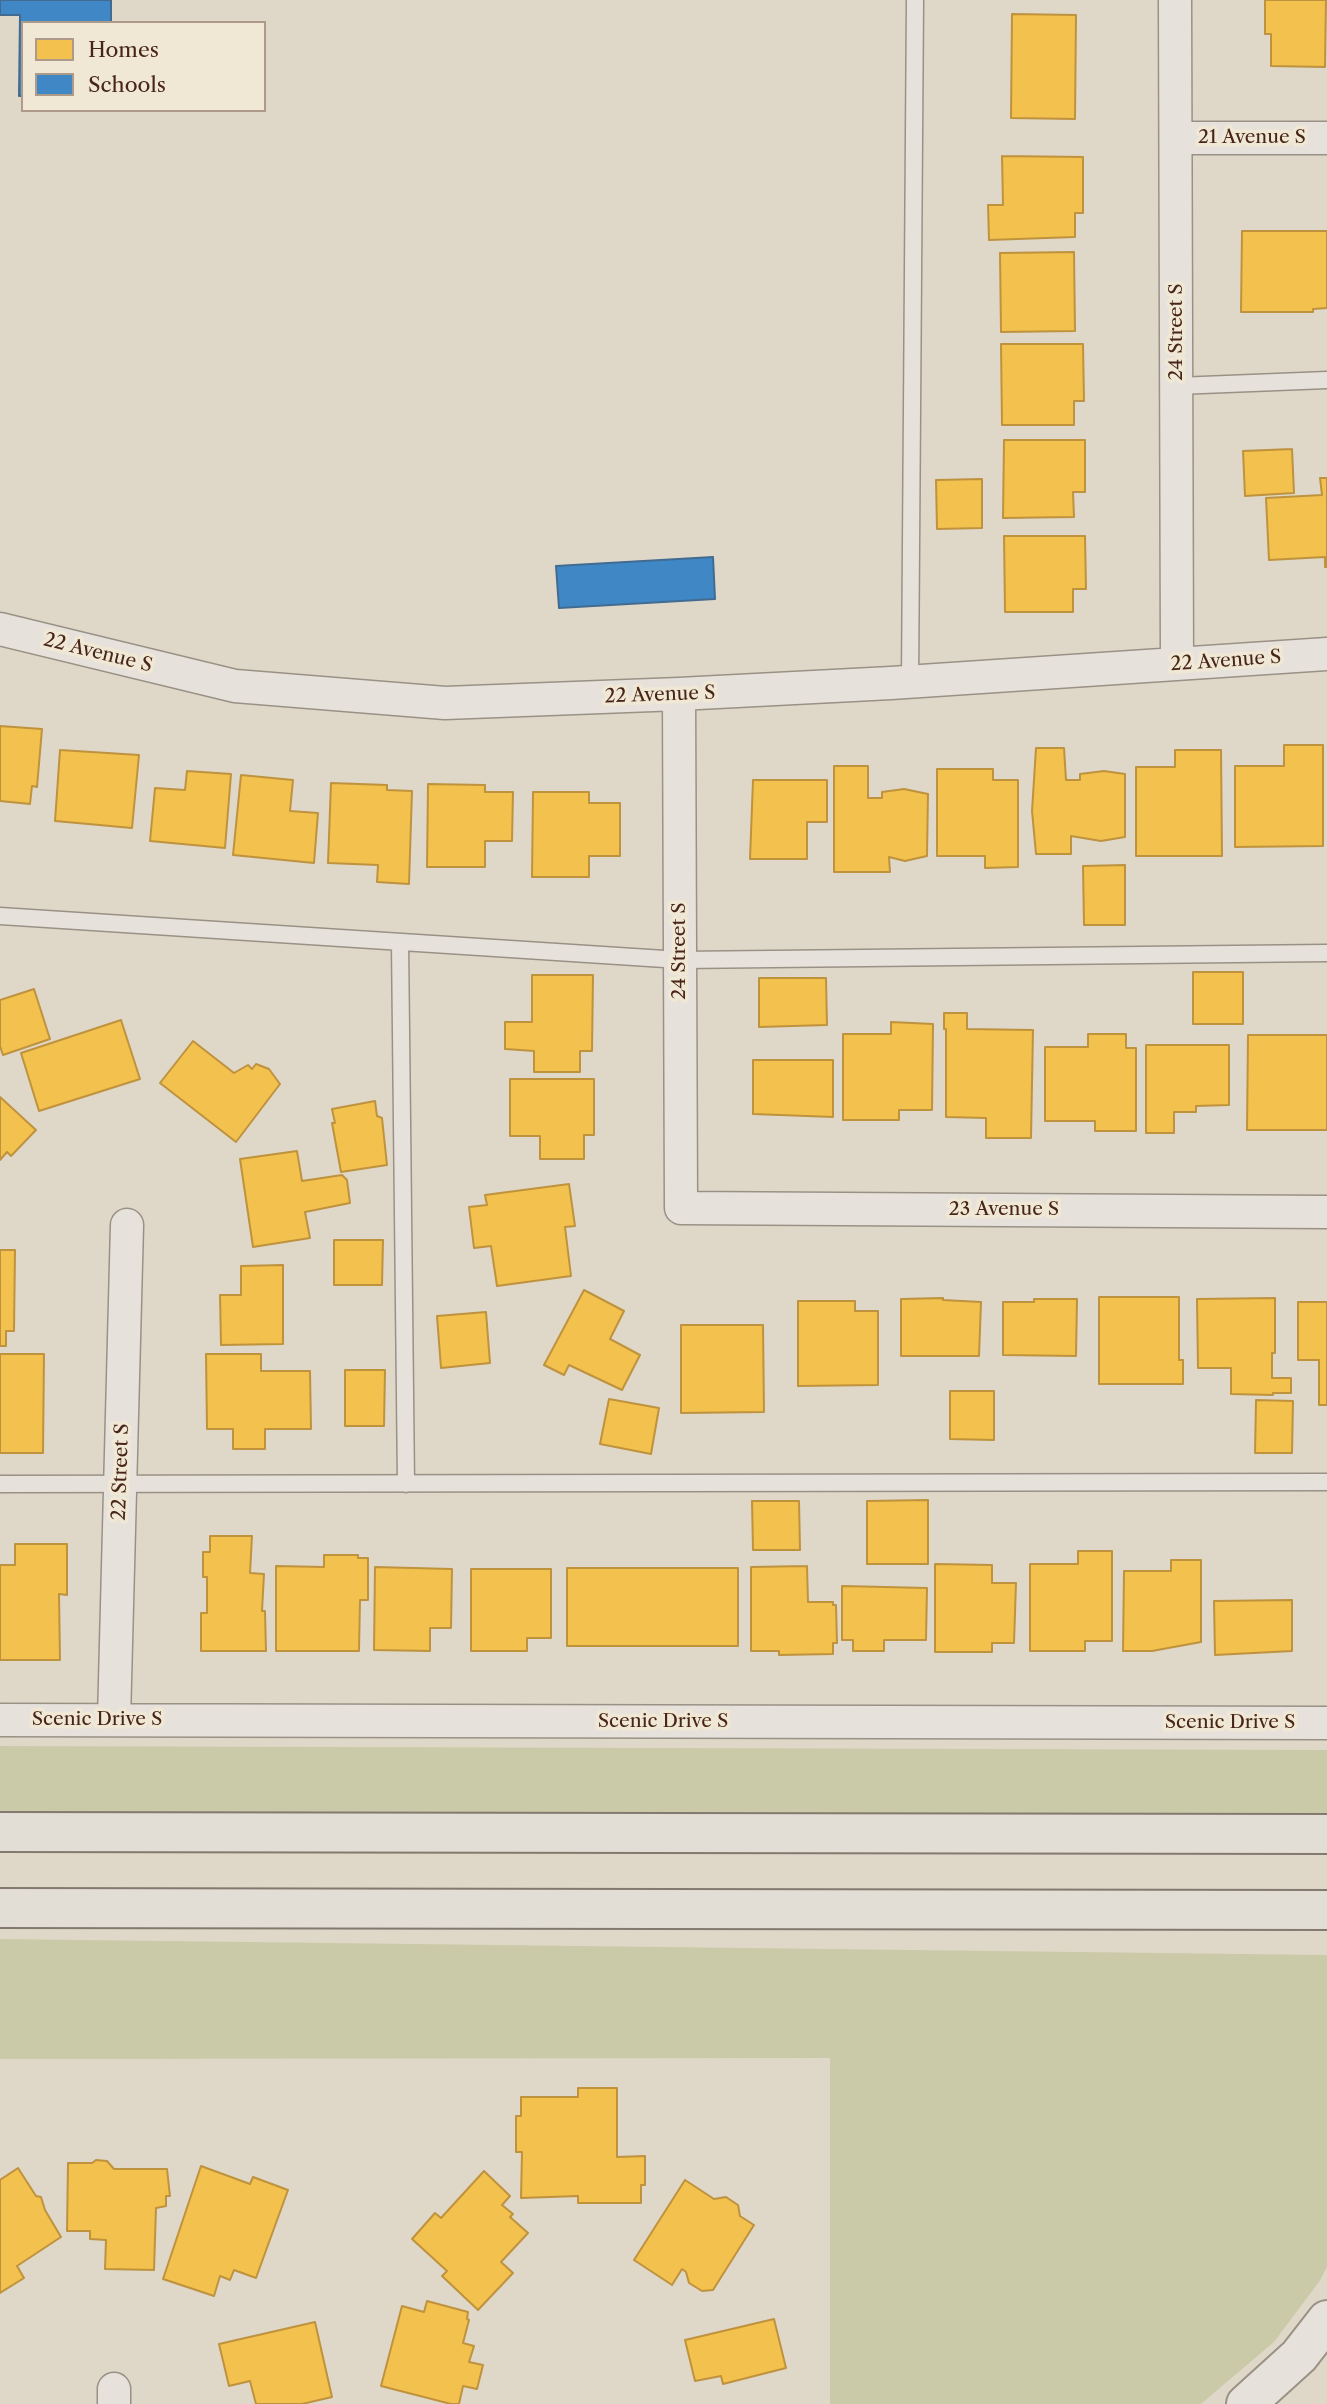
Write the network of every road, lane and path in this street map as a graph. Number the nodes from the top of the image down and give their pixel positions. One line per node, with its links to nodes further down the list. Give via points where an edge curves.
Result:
1 (915, 0): 10 (lane)
2 (1175, 0): 3 (street, 24 Street S)
3 (1176, 138): 4 (street, 21 Avenue S); 6 (street, 24 Street S)
4 (1327, 138)
5 (1327, 380): 6 (lane)
6 (1177, 386): 9 (street, 24 Street S)
7 (0, 629): 11 (street, 22 Avenue S, via 235,686 445,703)
8 (1327, 654): 9 (street, 22 Avenue S)
9 (1177, 664): 10 (street, 22 Avenue S)
10 (910, 682): 11 (street, 22 Avenue S)
11 (679, 694): 15 (street, 24 Street S)
12 (0, 916): 13 (lane)
13 (400, 942): 15 (lane); 21 (lane)
14 (1327, 953): 15 (lane)
15 (680, 960): 16 (street, 24 Street S)
16 (681, 1208): 17 (street, 23 Avenue S)
17 (1327, 1212)
18 (127, 1225): 22 (street, 22 Street S)
19 (1327, 1482): 21 (lane)
20 (0, 1484): 22 (lane)
21 (406, 1484): 22 (lane)
22 (121, 1485): 23 (street, 22 Street S)
23 (114, 1719): 24 (street, Scenic Drive S); 25 (street, Scenic Drive S)
24 (0, 1720)
25 (1327, 1723)
26 (0, 1832): 27 (main road)
27 (1327, 1834)
28 (0, 1908): 29 (main road)
29 (1327, 1910)
30 (1327, 2320): 31 (street, via 1299,2356)
31 (1246, 2404)

